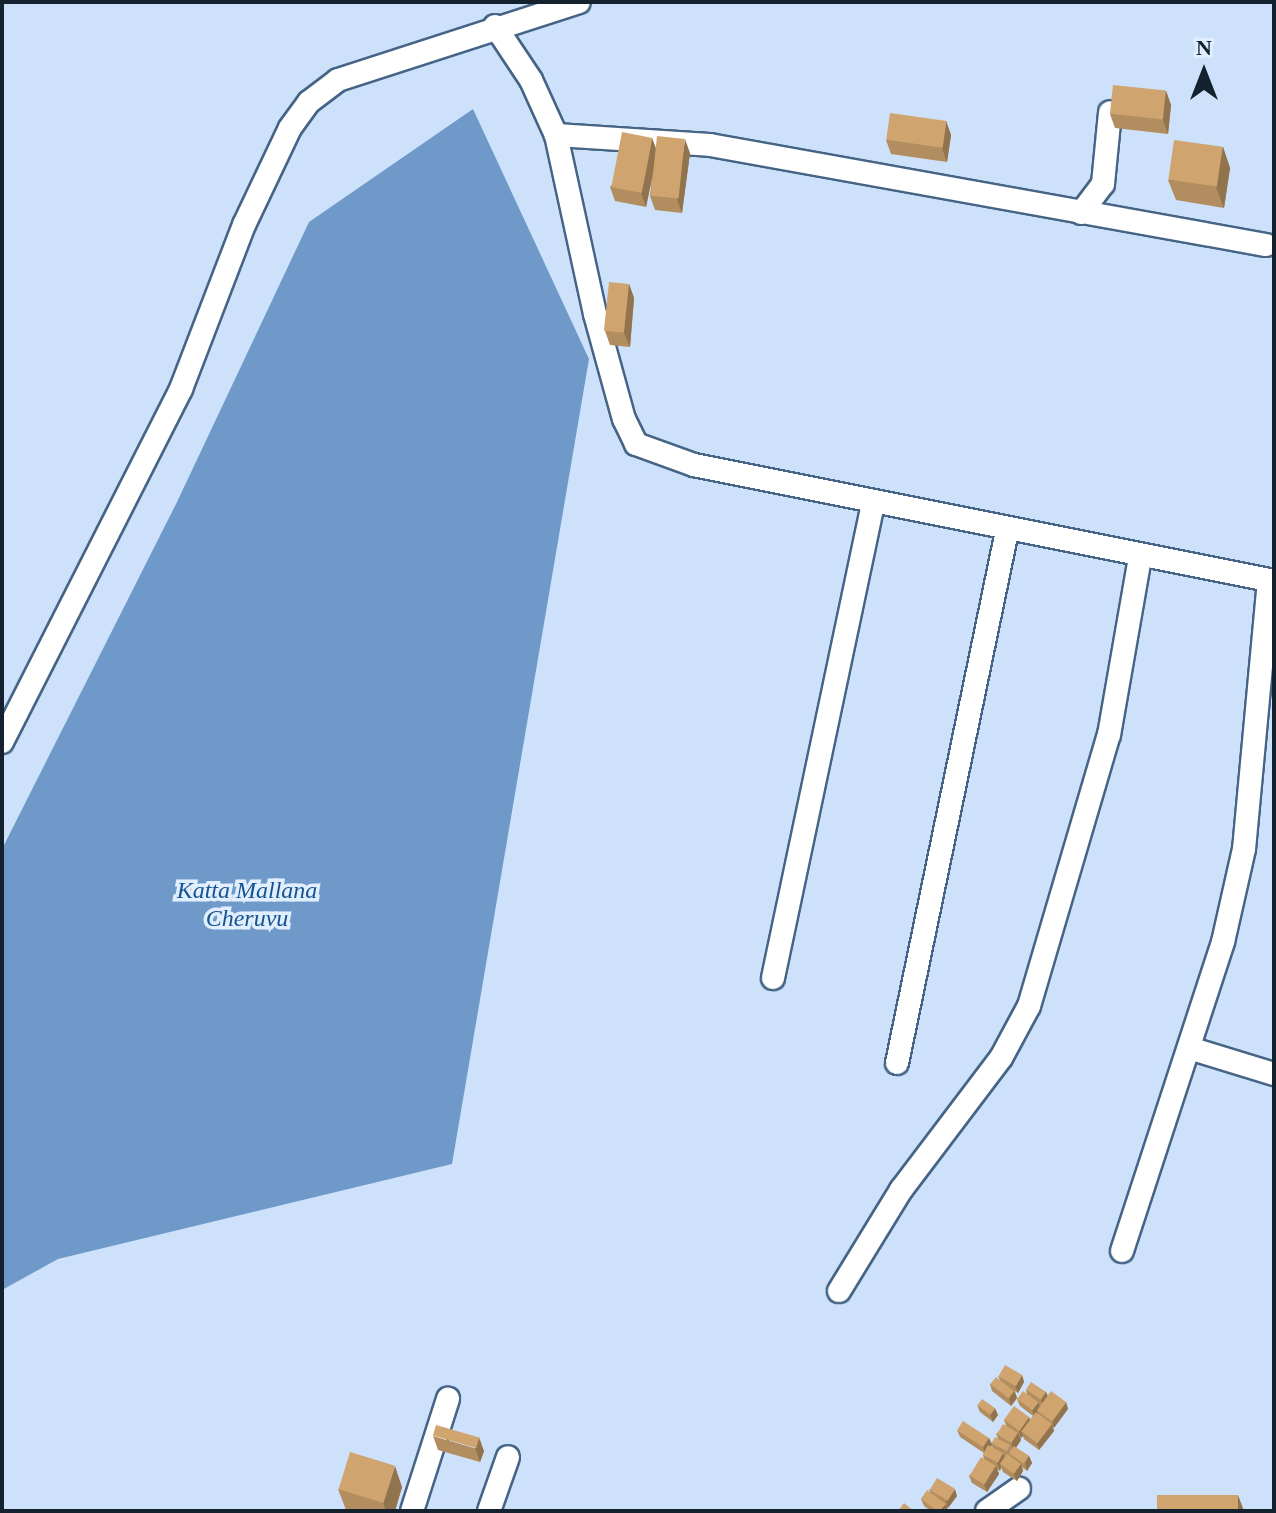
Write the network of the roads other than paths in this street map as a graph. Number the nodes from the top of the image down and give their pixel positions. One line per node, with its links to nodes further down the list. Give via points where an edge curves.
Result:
1 (579, 2): 2 (street)
2 (495, 26): 4 (street, via 531,80); 10 (street, via 338,80 309,102 290,128 244,225 181,389)
3 (1110, 112): 5 (street, via 1103,184)
4 (556, 135): 5 (street, via 710,145); 7 (street, via 595,314 636,444 694,465)
5 (1081, 213): 6 (street)
6 (1266, 245)
7 (873, 502): 8 (street); 11 (street)
8 (1007, 531): 9 (street); 13 (street)
9 (1140, 557): 12 (street, via 1269,580 1244,849 1223,942); 16 (street, via 1109,735 1029,1006 1001,1058 901,1190)
10 (2, 742)
11 (773, 978)
12 (1189, 1048): 14 (street); 15 (street)
13 (897, 1063)
14 (1274, 1074)
15 (1122, 1251)
16 (839, 1291)
17 (448, 1399): 20 (street)
18 (508, 1457): 21 (street)
19 (1019, 1489): 22 (street)
20 (412, 1511)
21 (489, 1511)
22 (987, 1511)

